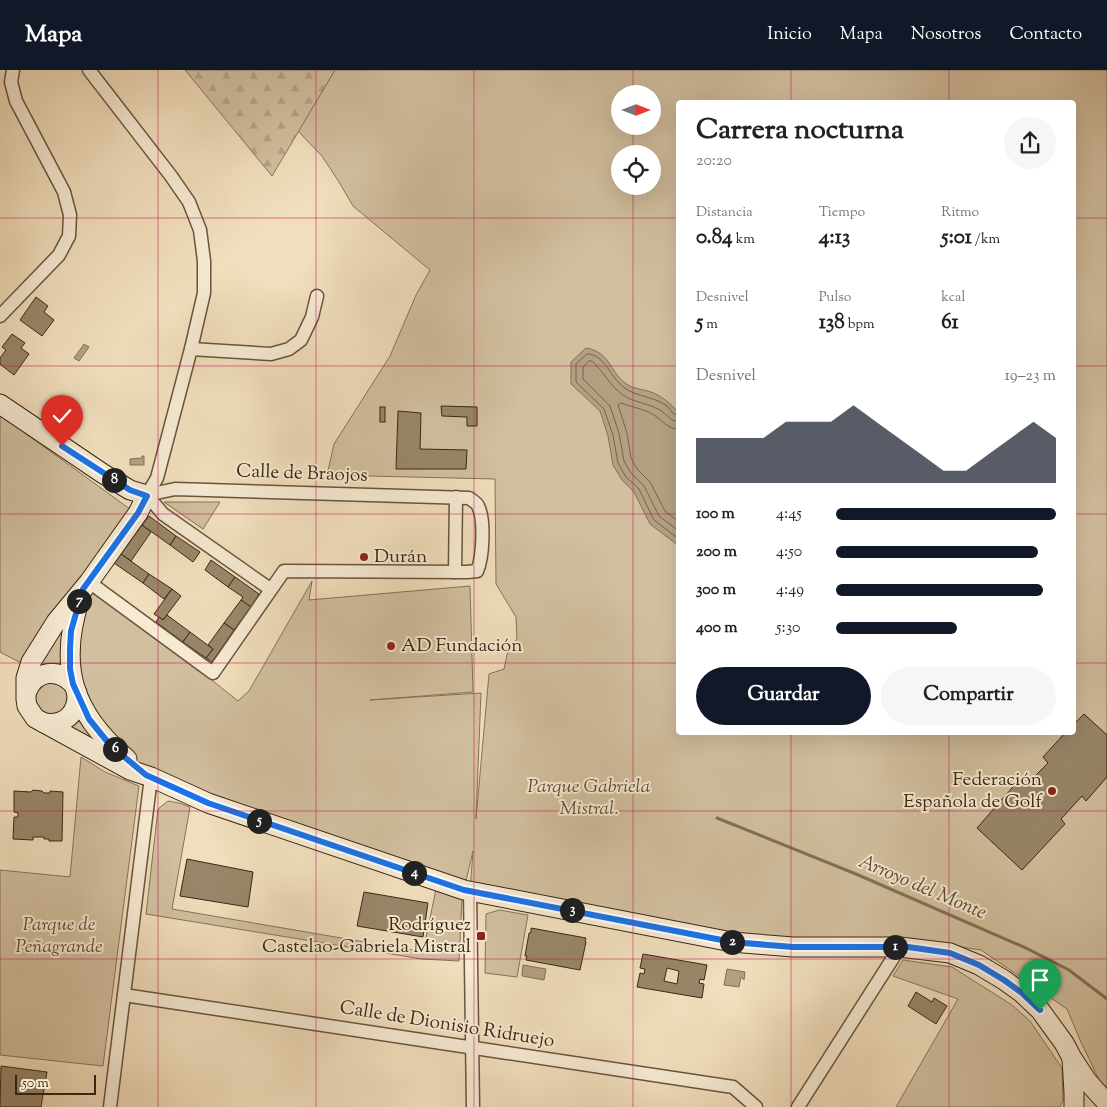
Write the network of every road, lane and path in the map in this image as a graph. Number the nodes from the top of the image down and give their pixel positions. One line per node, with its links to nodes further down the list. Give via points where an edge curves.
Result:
1 (13, 70): 4 (street, via 11,82 16,101 64,192 70,215 69,236 60,255)
2 (89, 70): 5 (street, via 171,176 189,202 200,230 204,293)
3 (316, 296): 5 (street, via 312,317 301,340 289,349 271,354)
4 (0, 316)
5 (191, 349): 7 (street, via 157,478)
6 (0, 404): 7 (street, via 102,473)
7 (147, 496): 8 (street, Calle de Braojos, via 175,489); 10 (street); 11 (street, via 163,514)
8 (456, 497): 9 (street); 9 (street, Calle de Braojos, via 470,498 478,504 481,562 477,571)
9 (455, 572): 11 (street, Calle de Braojos, via 284,570)
10 (86, 585): 11 (street, Calle de Braojos, via 213,673); 12 (street, via 71,631 70,669); 13 (street, via 30,662)
11 (270, 589)
12 (75, 689): 13 (street, via 62,675 48,673 35,679); 14 (street, via 76,706 69,717 57,723); 15 (street, via 89,719 110,745)
13 (27, 691): 14 (street, via 30,713)
14 (44, 723): 15 (street)
15 (148, 776): 16 (street, via 208,803); 18 (street)
16 (470, 890): 17 (street, via 732,942 793,947); 19 (street)
17 (900, 947): 20 (street, via 950,953 1004,980 1040,1010); 25 (street)
18 (124, 994): 19 (street, Calle de Dionisio Ridruejo); 22 (street)
19 (472, 1048): 23 (street); 24 (street, Calle de Dionisio Ridruejo, via 733,1087)
20 (1072, 1058): 21 (street); 26 (street)
21 (1107, 1103)
22 (110, 1107)
23 (472, 1107)
24 (756, 1107)
25 (798, 1107)
26 (1074, 1107)

